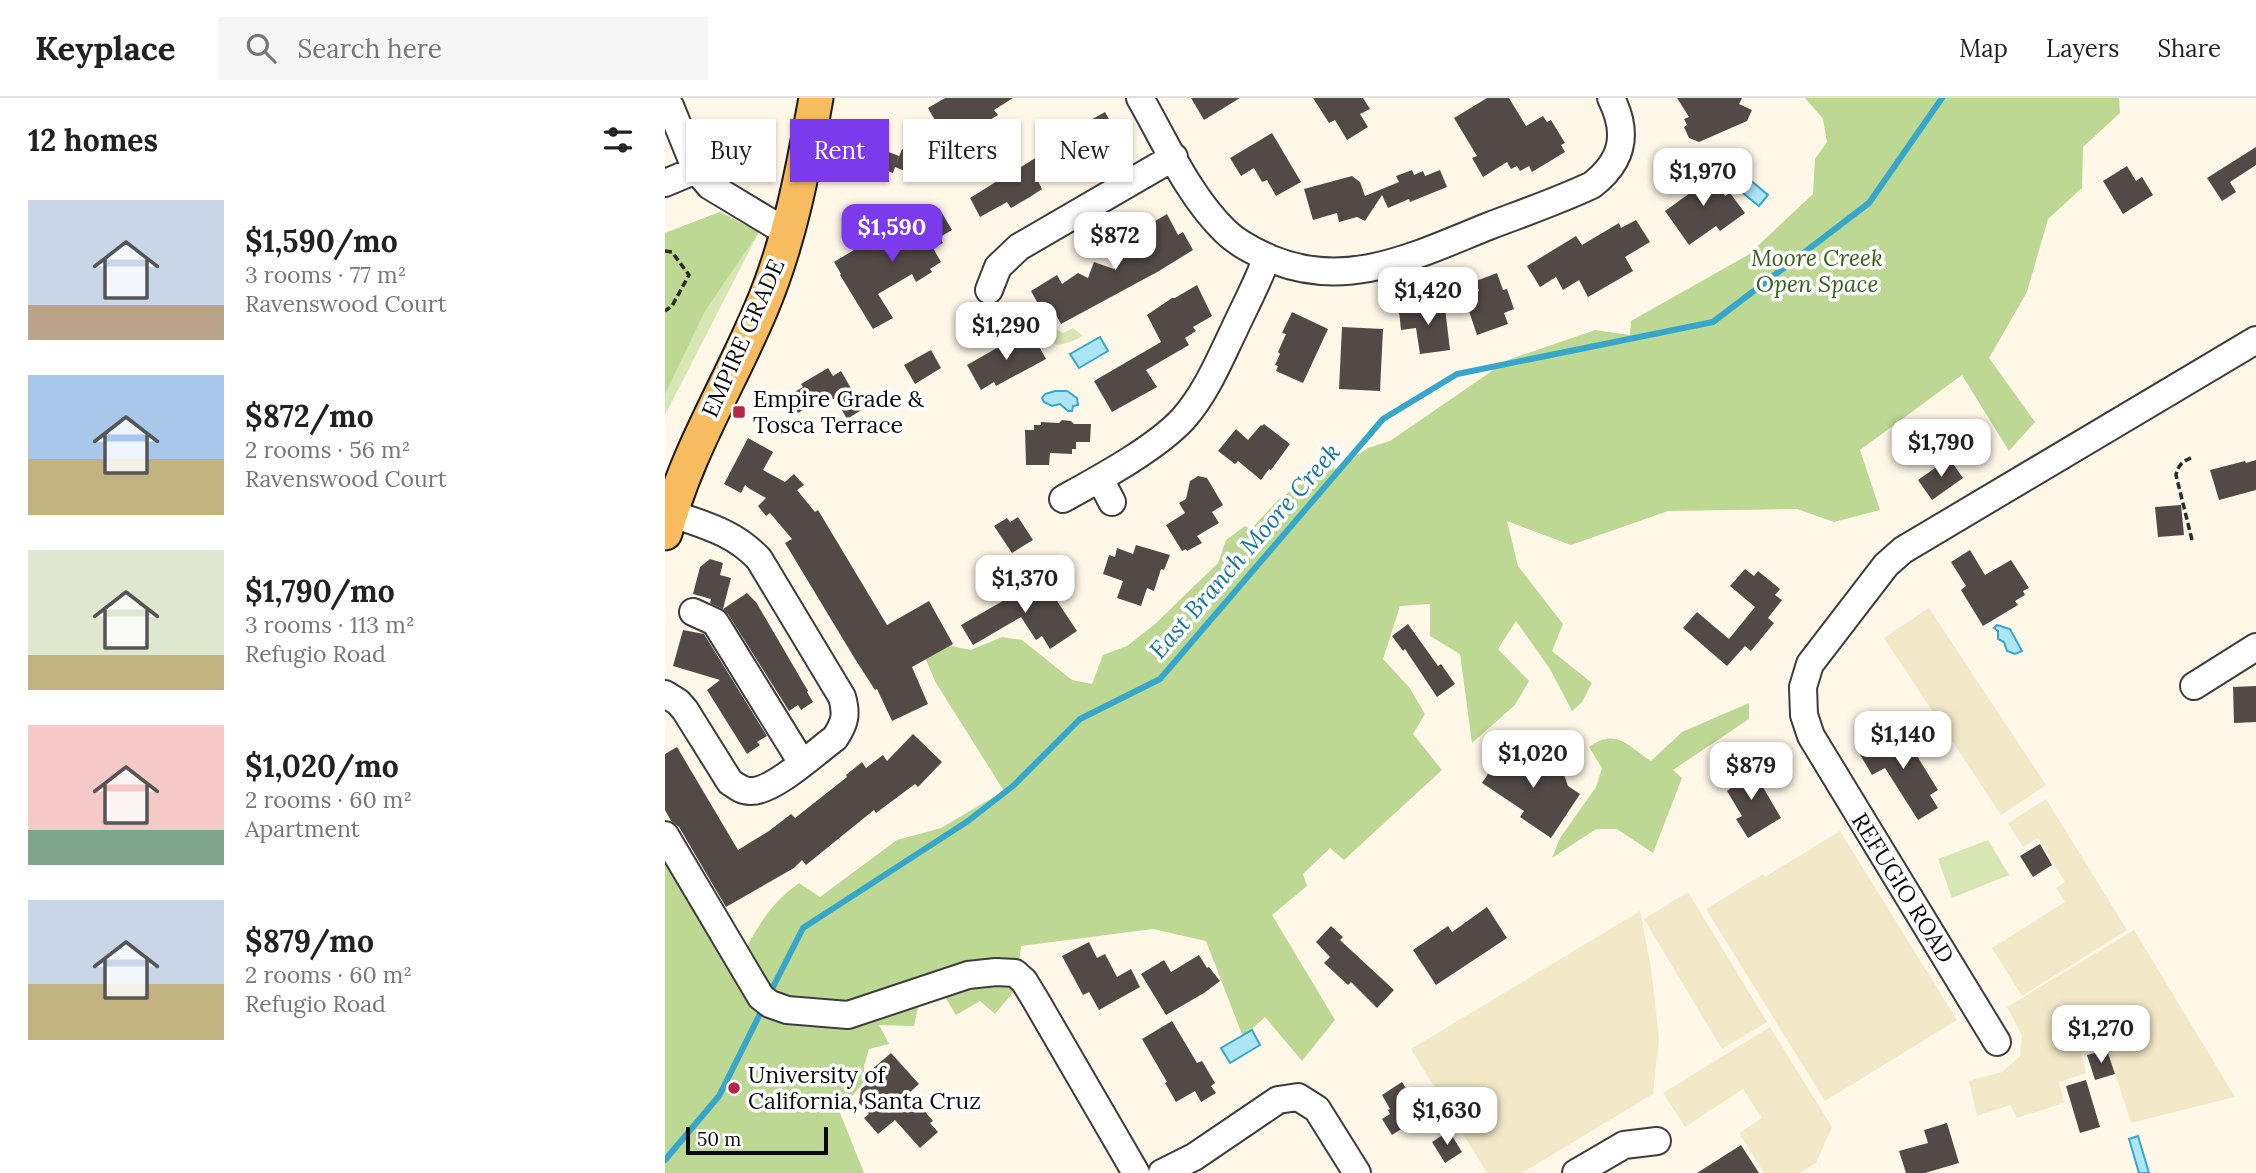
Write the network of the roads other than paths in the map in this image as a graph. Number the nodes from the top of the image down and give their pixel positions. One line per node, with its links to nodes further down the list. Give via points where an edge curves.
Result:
1 (816, 98): 10 (main road, EMPIRE GRADE)
2 (1140, 98): 6 (street)
3 (1611, 98): 11 (street, via 1622,134 1619,154 1592,186 1405,260 1357,272 1314,272)
4 (665, 108): 5 (street, via 670,106)
5 (686, 145)
6 (1174, 157): 11 (street, via 1199,201 1226,232); 12 (street, via 1019,247 998,267)
7 (686, 174): 9 (street)
8 (706, 182): 10 (street)
9 (665, 183)
10 (789, 231): 15 (main road, EMPIRE GRADE, via 762,309 684,471)
11 (1267, 257): 14 (street, via 1217,366 1183,419 1106,490)
12 (989, 290)
13 (2256, 340): 22 (street, REFUGIO ROAD, via 1903,550 1886,565 1810,664 1803,687 1804,715 1811,736)
14 (1063, 499)
15 (668, 523): 20 (street, via 733,536 759,559 842,697 846,713 842,728)
16 (693, 612): 20 (street, via 715,622)
17 (2256, 647): 18 (street)
18 (2194, 685)
19 (665, 694): 20 (street, via 685,710 730,782 740,789 762,790)
20 (802, 763)
21 (665, 835): 25 (street, via 761,997 770,1004 786,1010 848,1015 968,975 1015,973 1035,999)
22 (1997, 1042)
23 (1657, 1141): 24 (street, via 1624,1145)
24 (1587, 1170)
25 (1136, 1173)
26 (1162, 1173): 27 (street, via 1194,1157 1278,1100 1298,1097 1317,1109)
27 (1357, 1173)

